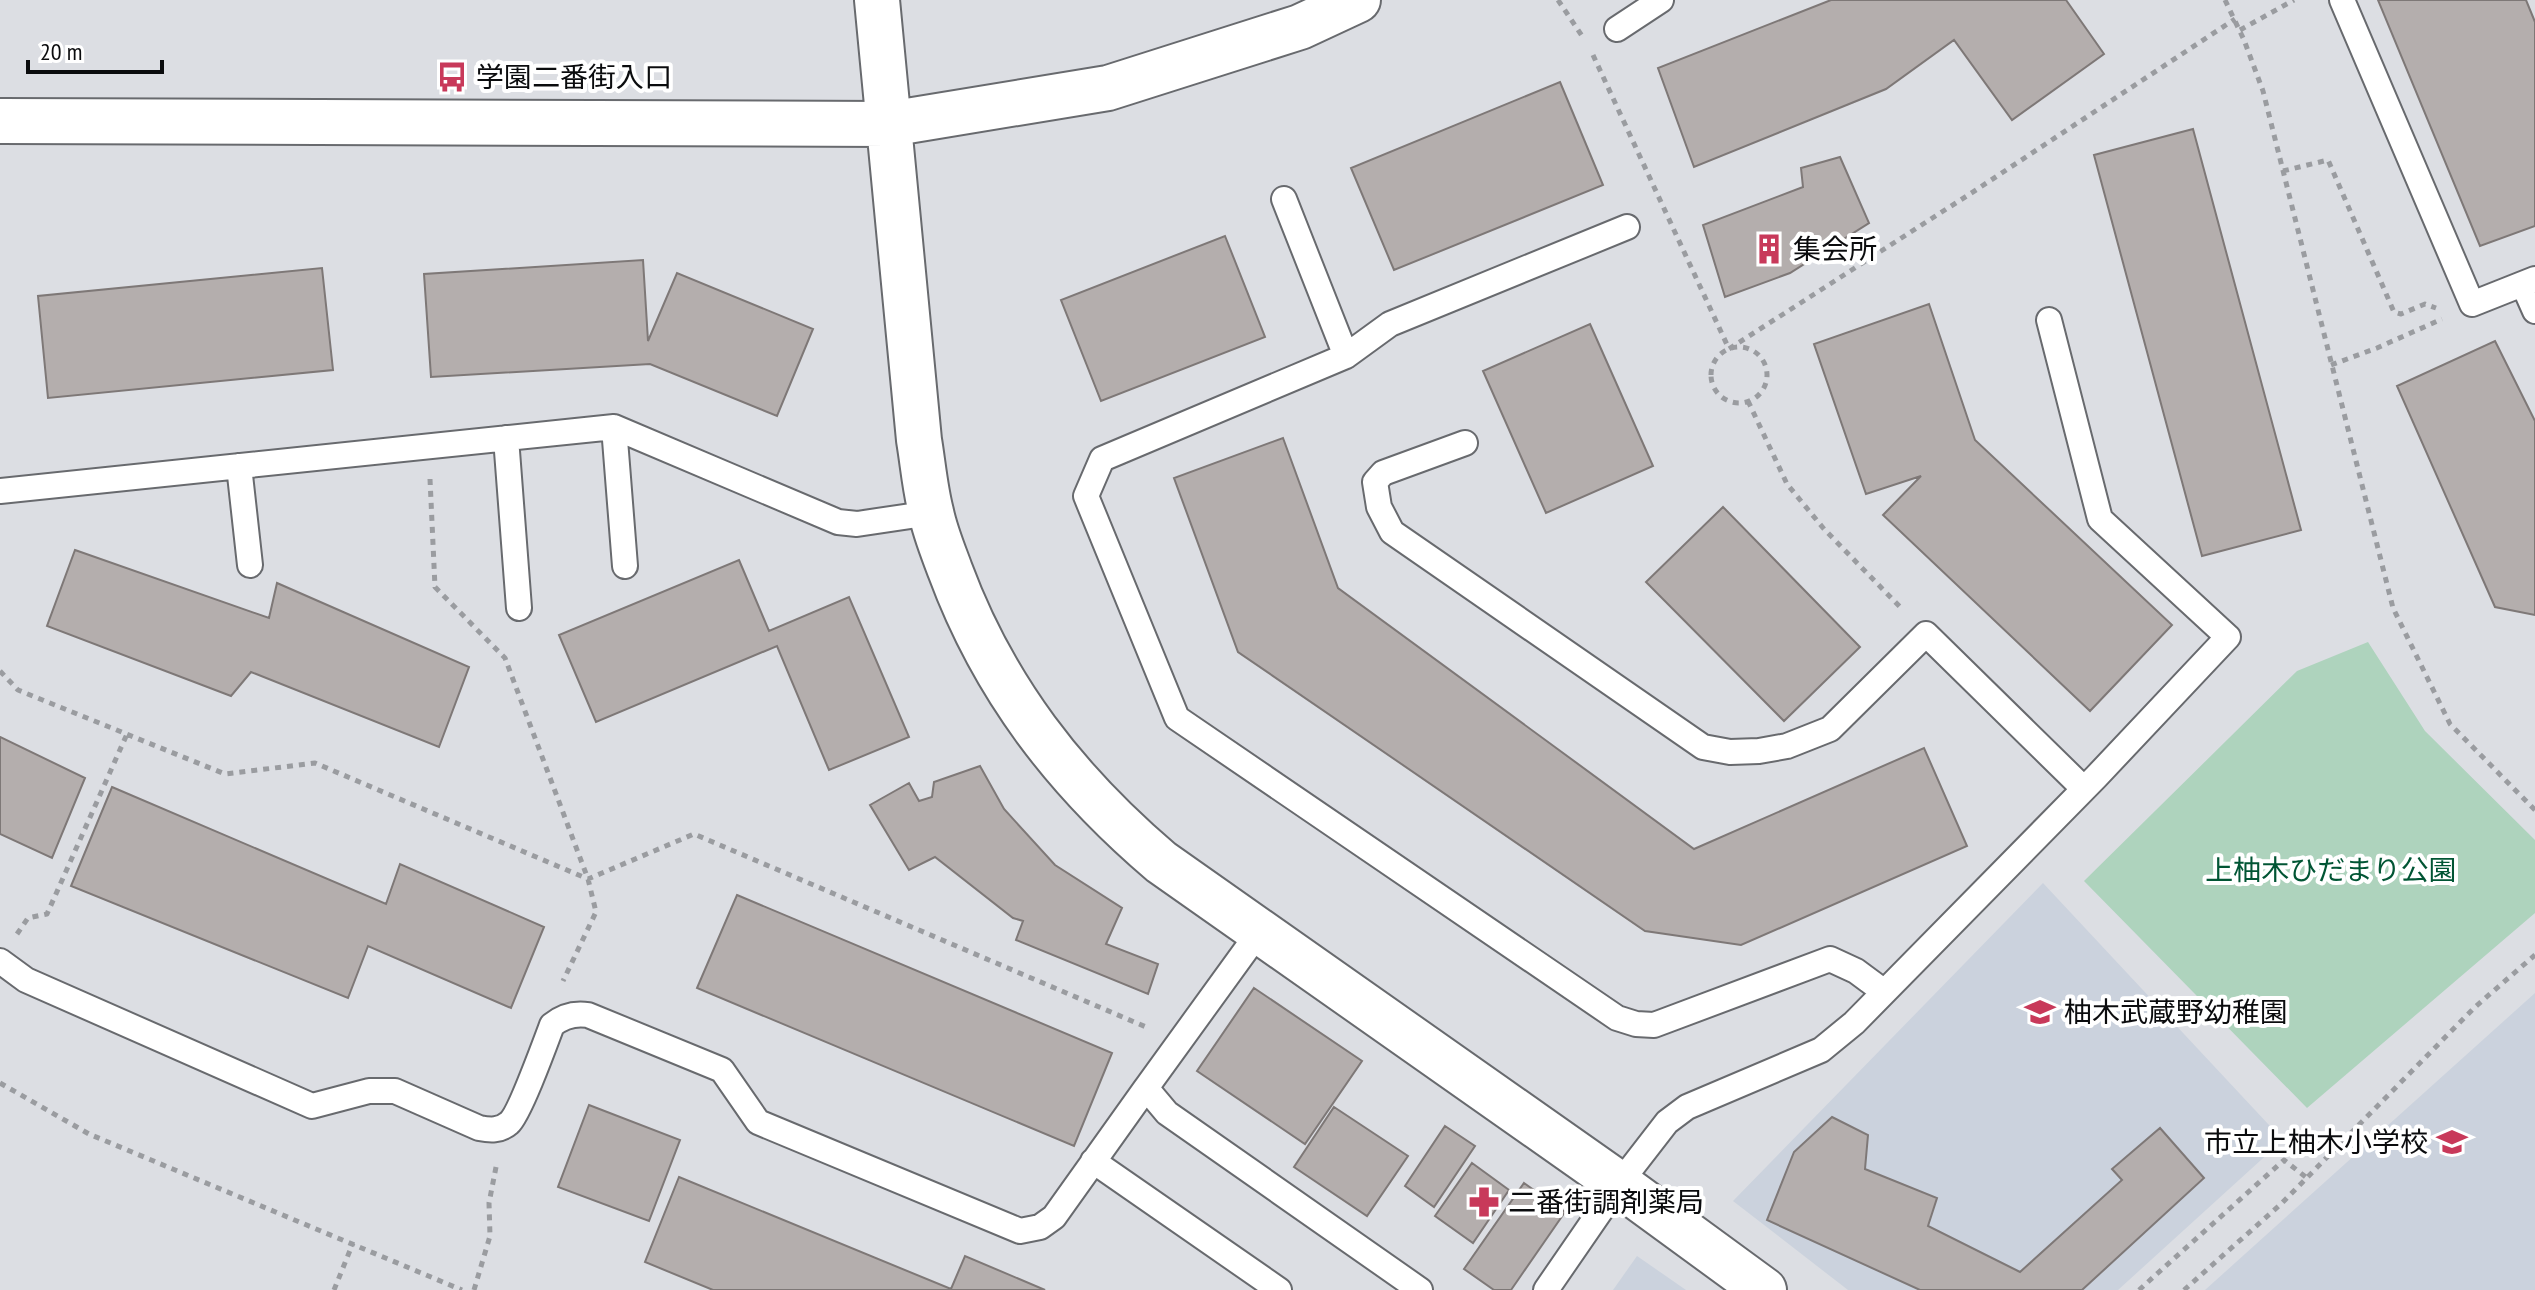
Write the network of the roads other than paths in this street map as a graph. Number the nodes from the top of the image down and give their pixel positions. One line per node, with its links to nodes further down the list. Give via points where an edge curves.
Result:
1 (877, 0): 7 (street)
2 (1358, 0): 7 (street, via 1300,27 1108,88)
3 (1661, 0): 5 (lane)
4 (2342, 0): 10 (lane, via 2472,304)
5 (1617, 29)
6 (0, 121): 7 (street)
7 (889, 124): 19 (street, via 919,440)
8 (1284, 199): 13 (lane)
9 (1627, 227): 13 (lane, via 1390,324)
10 (2529, 281): 11 (lane)
11 (2535, 311)
12 (2049, 320): 23 (lane, via 2100,519 2228,637)
13 (1346, 356): 26 (lane, via 1102,459 1086,496 1177,718 1617,1018 1654,1025 1830,959)
14 (614, 427): 15 (lane); 19 (lane, via 838,522); 21 (lane)
15 (506, 438): 17 (lane); 22 (lane)
16 (1465, 443): 23 (lane, via 1383,473 1375,482 1379,507 1392,532 1703,747 1759,751 1830,729 1926,634)
17 (239, 466): 18 (lane); 20 (lane)
18 (0, 491)
19 (931, 513): 24 (street, via 965,611 1039,737 1126,831)
20 (250, 565)
21 (625, 566)
22 (519, 608)
23 (2084, 789): 26 (lane)
24 (1259, 932): 27 (lane); 29 (street)
25 (0, 961): 28 (lane, via 26,980 312,1106 369,1091 395,1091 479,1128 497,1129 512,1121 552,1025 578,1013 722,1070 758,1122 1020,1231 1054,1217)
26 (1883, 991): 29 (lane, via 1821,1050 1687,1107 1667,1122)
27 (1146, 1088): 28 (lane); 31 (lane, via 1167,1113)
28 (1093, 1161): 30 (lane)
29 (1619, 1184): 32 (lane); 33 (street)
30 (1279, 1290)
31 (1420, 1290)
32 (1546, 1290)
33 (1764, 1290)

